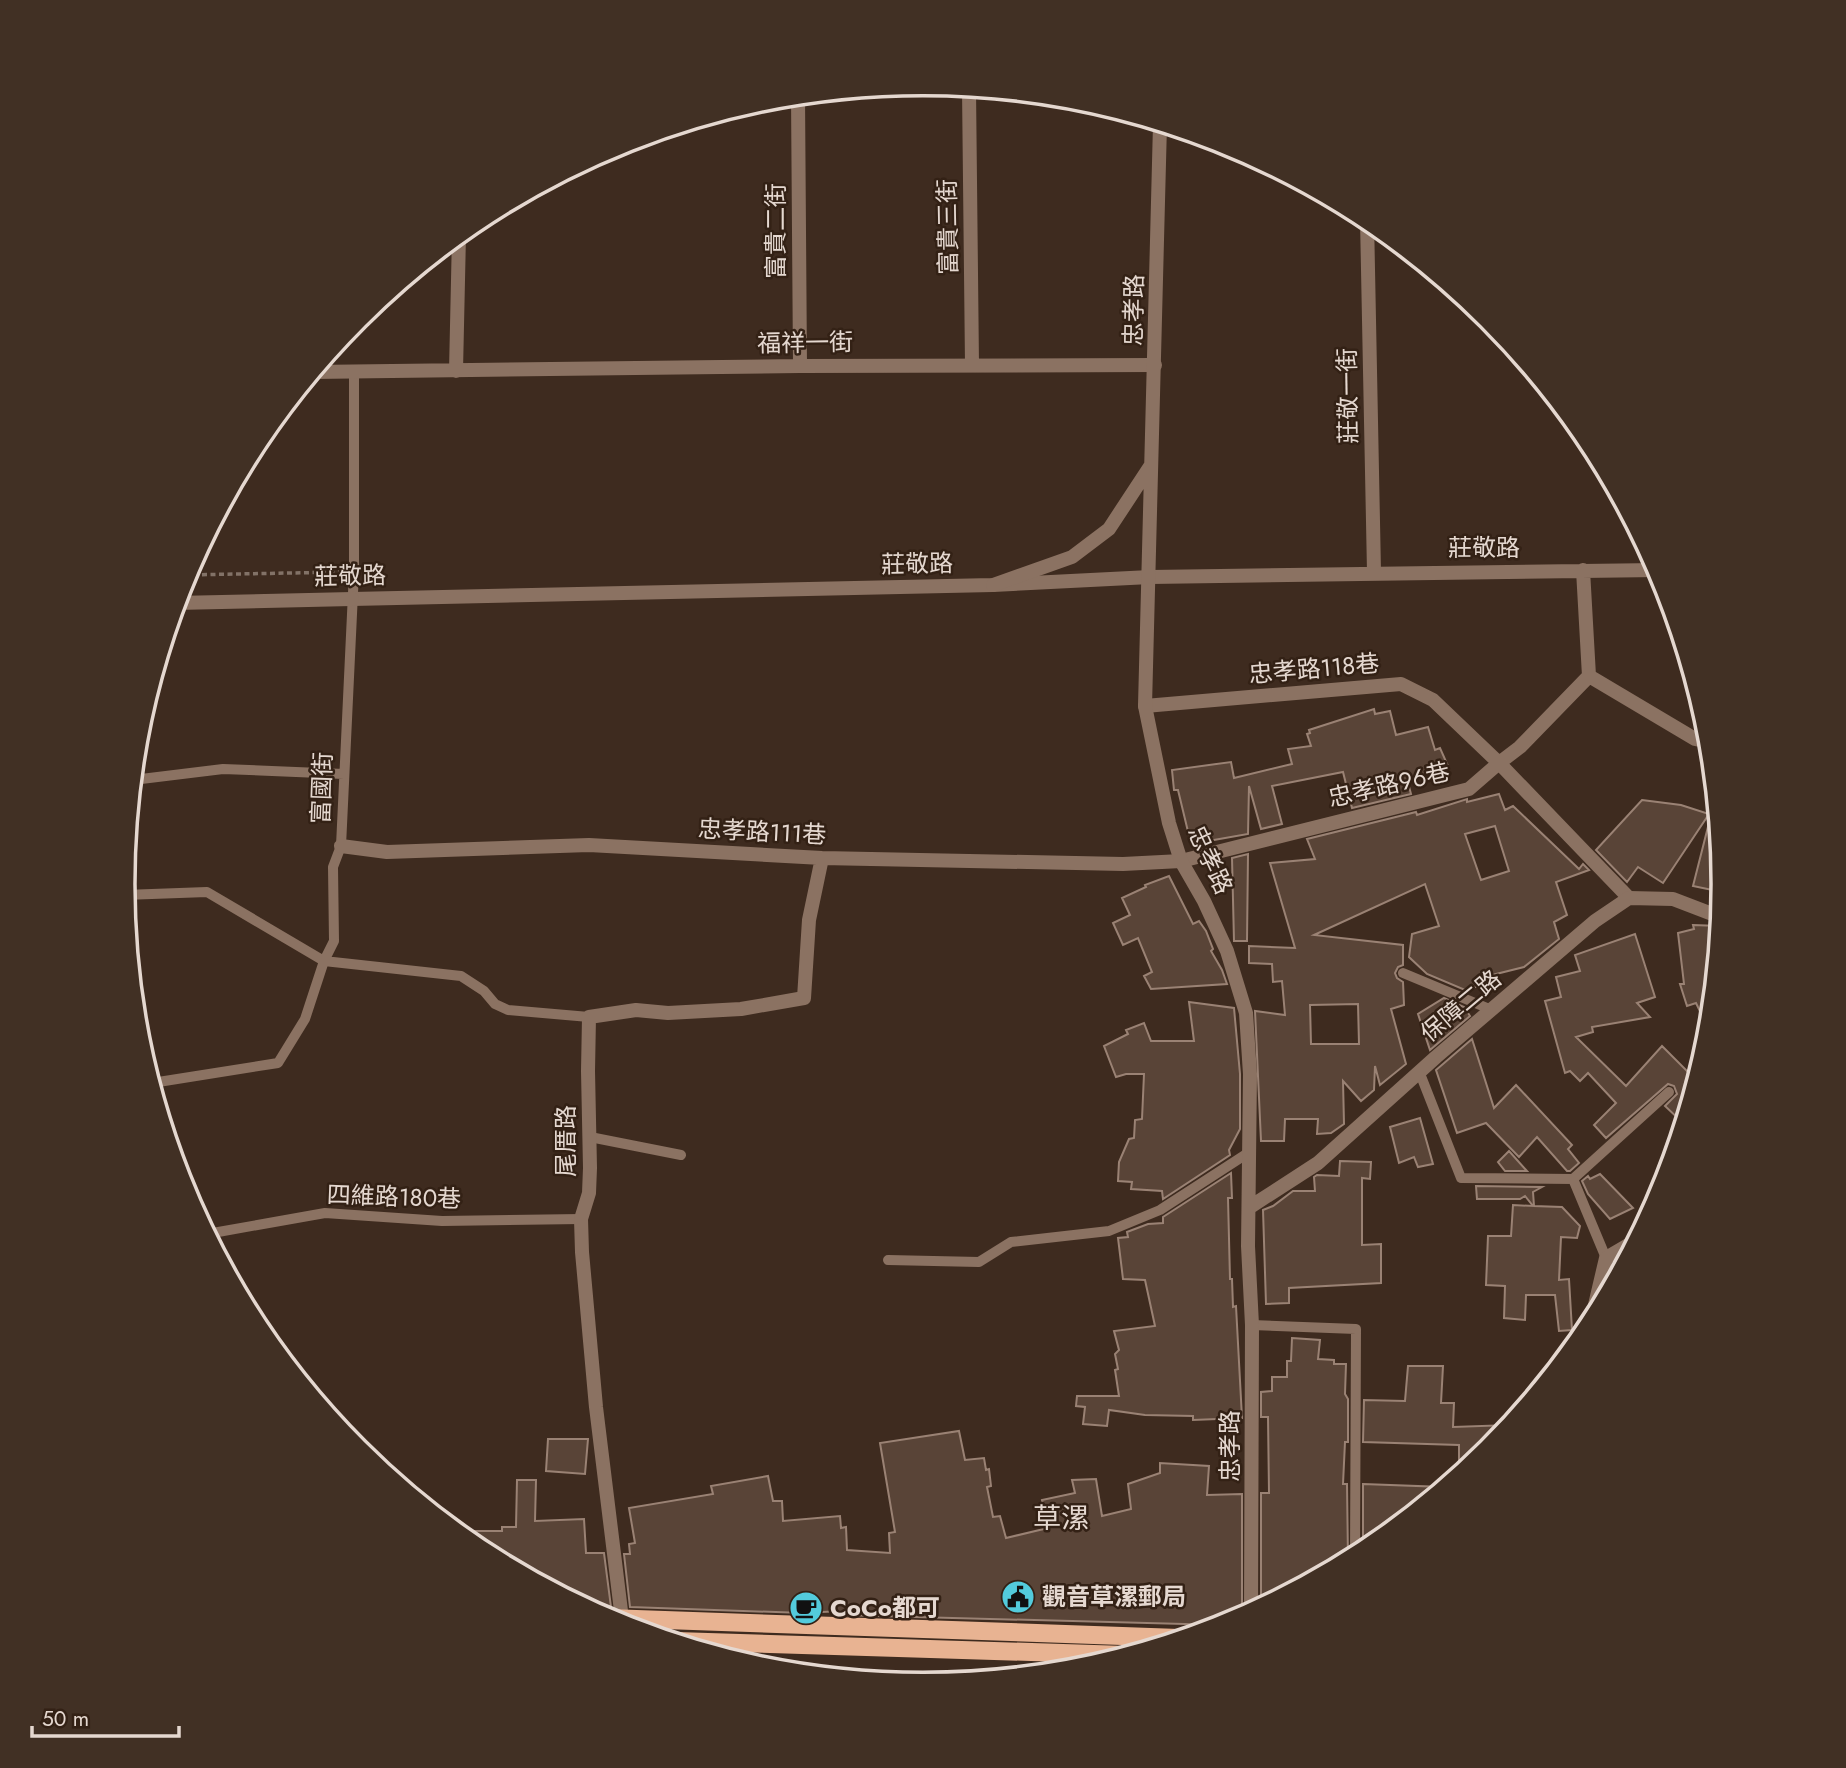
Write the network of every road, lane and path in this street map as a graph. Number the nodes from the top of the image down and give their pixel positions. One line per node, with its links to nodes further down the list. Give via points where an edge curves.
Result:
1 (969, 98): 6 (street, 富貴三街)
2 (798, 106): 8 (street, 富貴二街)
3 (1160, 133): 7 (street, 忠孝路)
4 (1367, 233): 16 (street, 莊敬一街)
5 (459, 248): 10 (street)
6 (972, 365): 7 (street, 福祥一街); 8 (street, 福祥一街)
7 (1155, 365): 12 (street, 忠孝路)
8 (800, 366): 10 (street, 福祥一街)
9 (354, 371): 10 (street, 福祥一街); 11 (street, 福祥一街); 15 (lane, 富國街)
10 (456, 371)
11 (325, 372)
12 (1152, 464): 18 (street, 忠孝路); 19 (street, via 1109,529 1072,557)
13 (1583, 570): 14 (street, 莊敬路); 16 (street, 莊敬路); 22 (street)
14 (1645, 570)
15 (354, 572): 17 (path); 20 (lane, 富國街)
16 (1374, 572): 18 (street, 莊敬路)
17 (199, 575)
18 (1150, 577): 19 (street, 莊敬路); 23 (street, 忠孝路)
19 (993, 585): 20 (street, 莊敬路)
20 (352, 599): 21 (street, 莊敬路); 26 (lane, 富國街)
21 (188, 603)
22 (1589, 676): 24 (street); 25 (street, 忠孝路96巷)
23 (1145, 706): 25 (street, 忠孝路118巷, via 1401,684 1433,700); 30 (street, 忠孝路)
24 (1697, 740)
25 (1499, 764): 30 (street, 忠孝路96巷, via 1469,789); 32 (street)
26 (344, 774): 27 (lane, via 223,769); 28 (lane, 富國街)
27 (142, 779)
28 (341, 846): 29 (street, 忠孝路111巷, via 387,852 589,845); 34 (lane, 富國街, via 333,867 334,941)
29 (822, 858): 30 (street, 忠孝路111巷); 37 (street, via 809,920 804,998 741,1009 636,1010)
30 (1181, 861): 42 (street, 忠孝路, via 1227,951 1246,1013)
31 (135, 895): 34 (lane, via 207,892)
32 (1629, 898): 33 (street, via 1672,900); 36 (street, 保障二路, via 1595,921)
33 (1710, 913)
34 (324, 961): 37 (lane, via 461,976 508,1010); 39 (lane, 富國街, via 305,1019 278,1063)
35 (1403, 973): 36 (lane)
36 (1492, 1010): 38 (street, 保障二路)
37 (589, 1017): 41 (street, 尾厝路)
38 (1419, 1072): 44 (lane, via 1461,1178); 45 (street, 保障二路, via 1318,1163)
39 (160, 1082)
40 (1669, 1091): 44 (lane)
41 (590, 1137): 43 (lane); 46 (street, 尾厝路, via 589,1193)
42 (1248, 1153): 45 (street, 忠孝路); 50 (lane, via 1160,1210 1109,1231 1011,1242 979,1262)
43 (681, 1155)
44 (1573, 1179): 49 (lane)
45 (1250, 1207): 52 (street, 忠孝路)
46 (581, 1219): 47 (lane, 四維路180巷, via 442,1221 325,1213); 55 (street, 尾厝路, via 596,1408)
47 (216, 1232)
48 (1620, 1250): 49 (street)
49 (1606, 1258): 51 (street)
50 (888, 1260)
51 (1599, 1288)
52 (1252, 1325): 53 (lane, via 1356,1329); 54 (street, 忠孝路)
53 (1355, 1543)
54 (1251, 1600)
55 (620, 1611)
56 (651, 1623): 57 (main road)
57 (1152, 1637)
58 (709, 1642): 59 (main road)
59 (1090, 1654)

